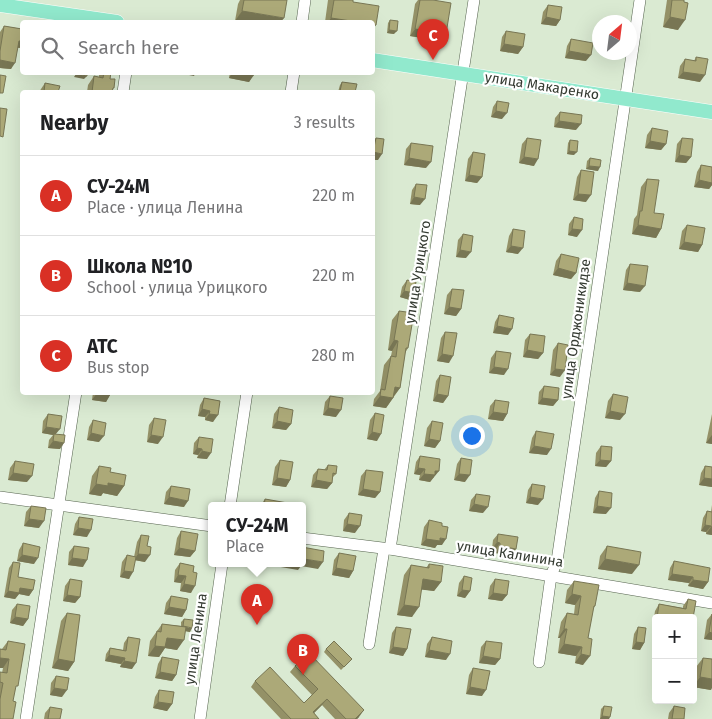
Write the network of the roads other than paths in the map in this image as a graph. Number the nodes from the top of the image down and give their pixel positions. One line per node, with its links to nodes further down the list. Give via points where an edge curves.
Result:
1 (305, 0): 6 (street)
2 (474, 0): 8 (street, улица Урицкого)
3 (640, 0): 13 (street, улица Орджоникидзе)
4 (0, 5): 5 (main road)
5 (103, 20)
6 (302, 20)
7 (375, 60): 8 (main road, улица Макаренко)
8 (463, 74): 13 (main road, улица Макаренко); 22 (street, улица Урицкого)
9 (126, 75): 11 (street)
10 (294, 75): 12 (street)
11 (123, 90)
12 (291, 90)
13 (626, 99): 14 (main road, улица Макаренко); 24 (street, улица Орджоникидзе, via 557,561)
14 (712, 112)
15 (76, 395): 19 (street)
16 (247, 395): 18 (street)
17 (0, 497): 19 (street)
18 (231, 502)
19 (58, 505): 20 (street); 28 (street)
20 (208, 525)
21 (306, 539): 22 (street, улица Калинина)
22 (387, 549): 24 (street, улица Калинина); 26 (street, улица Урицкого)
23 (222, 567): 29 (street, улица Ленина)
24 (551, 576): 25 (street, улица Калинина); 27 (street, улица Орджоникидзе)
25 (712, 603)
26 (369, 644)
27 (539, 662)
28 (26, 719)
29 (200, 719)

